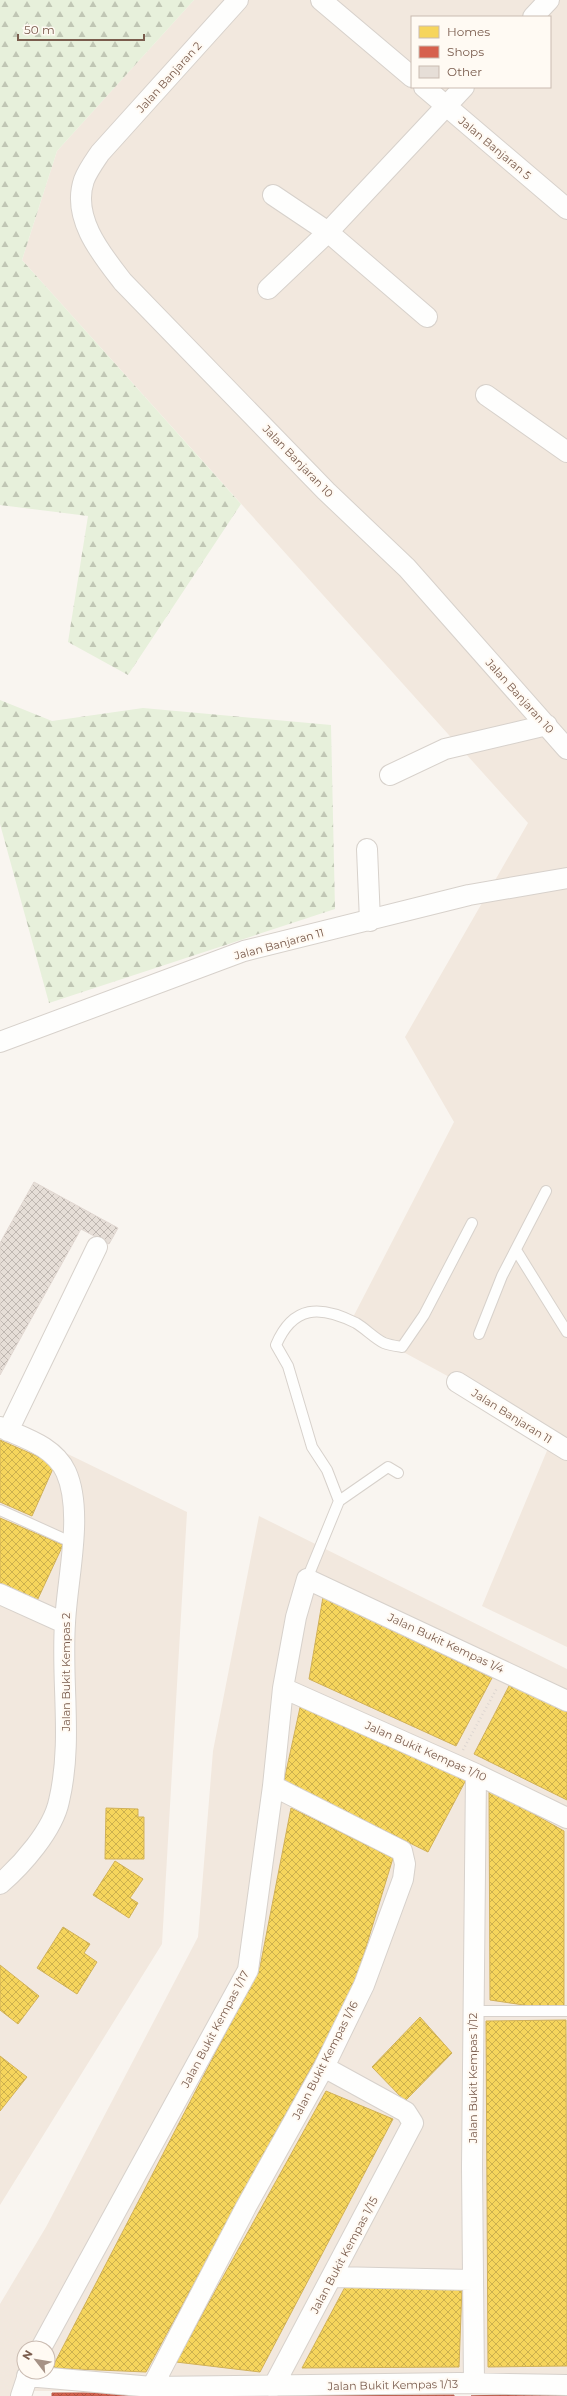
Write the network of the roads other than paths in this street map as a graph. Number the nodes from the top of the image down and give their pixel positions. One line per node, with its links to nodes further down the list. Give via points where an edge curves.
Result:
1 (238, 0): 9 (street, Jalan Banjaran 2)
2 (321, 0): 5 (street)
3 (550, 0): 4 (street)
4 (534, 16)
5 (411, 76)
6 (425, 88): 8 (street, Jalan Banjaran 5)
7 (463, 88): 8 (street)
8 (446, 106): 11 (street, Jalan Banjaran 5); 12 (street)
9 (100, 154): 17 (street, Jalan Banjaran 10, via 84,180 83,209 97,247 123,282 326,491 407,568)
10 (273, 195): 12 (street)
11 (567, 208)
12 (328, 232): 13 (street); 14 (street)
13 (268, 289)
14 (427, 317)
15 (486, 395): 16 (street)
16 (567, 452)
17 (547, 726): 18 (street, Jalan Banjaran 10); 19 (street, via 445,749)
18 (567, 749)
19 (390, 775)
20 (367, 849): 22 (street)
21 (567, 878): 22 (street, Jalan Banjaran 11, via 469,895)
22 (370, 921): 23 (street, Jalan Banjaran 11, via 244,951)
23 (0, 1042)
24 (546, 1191): 27 (lane)
25 (472, 1223): 34 (lane, via 424,1315 402,1347 384,1343 357,1324 330,1313 304,1312 283,1328 276,1345 288,1366 312,1447 327,1470)
26 (98, 1247): 31 (street)
27 (516, 1250): 28 (lane); 29 (lane, via 502,1276)
28 (567, 1332)
29 (479, 1334)
30 (457, 1382): 32 (street, Jalan Banjaran 11)
31 (4, 1429): 36 (street, Jalan Bukit Kempas 2, via 46,1448 66,1472 73,1504)
32 (567, 1450)
33 (398, 1472): 34 (lane, via 388,1468)
34 (339, 1501): 37 (lane)
35 (0, 1510): 36 (lane)
36 (73, 1543): 39 (street, Jalan Bukit Kempas 2)
37 (316, 1583): 40 (street, Jalan Bukit Kempas 1/17, via 296,1618); 41 (street, Jalan Bukit Kempas 1/4)
38 (0, 1594): 39 (street)
39 (64, 1623): 45 (street, Jalan Bukit Kempas 2, via 67,1730 59,1802 43,1835 22,1865)
40 (283, 1688): 42 (street, Jalan Bukit Kempas 1/10); 43 (street, Jalan Bukit Kempas 1/17)
41 (567, 1701)
42 (476, 1774): 44 (street, Jalan Bukit Kempas 1/10); 47 (street, Jalan Bukit Kempas 1/12)
43 (273, 1786): 48 (street, Jalan Bukit Kempas 1/16, via 402,1851 405,1864 403,1878 364,1985); 51 (street, Jalan Bukit Kempas 1/17, via 248,1970)
44 (567, 1818)
45 (0, 1884)
46 (567, 2011): 47 (lane)
47 (473, 2012): 50 (street, Jalan Bukit Kempas 1/12)
48 (324, 2067): 49 (street, Jalan Bukit Kempas 1/15, via 406,2112 413,2122); 55 (street, Jalan Bukit Kempas 1/16, via 246,2207)
49 (333, 2277): 50 (street); 56 (street, Jalan Bukit Kempas 1/15)
50 (472, 2280): 57 (street, Jalan Bukit Kempas 1/12)
51 (45, 2340)
52 (56, 2377): 55 (street, Jalan Bukit Kempas 1/13)
53 (26, 2380): 59 (street)
54 (567, 2385): 57 (street, Jalan Bukit Kempas 1/13)
55 (152, 2387): 58 (street, Jalan Bukit Kempas 1/13)
56 (273, 2387): 57 (street, Jalan Bukit Kempas 1/13); 58 (street, Jalan Bukit Kempas 1/13)
57 (464, 2387)
58 (238, 2392)
59 (21, 2396)

